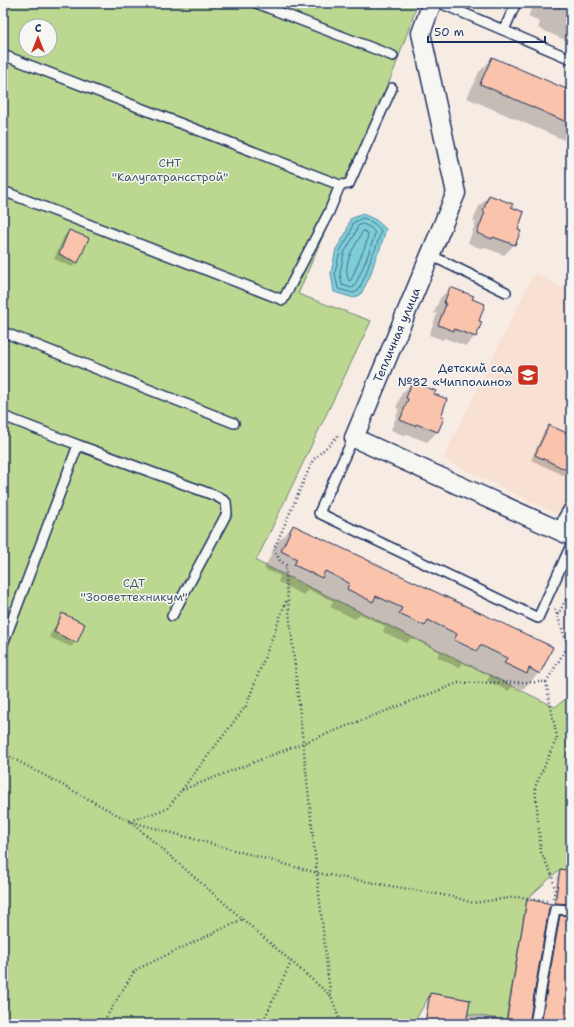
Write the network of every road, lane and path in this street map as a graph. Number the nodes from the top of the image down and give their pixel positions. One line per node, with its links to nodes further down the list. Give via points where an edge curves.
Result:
1 (256, 3): 7 (lane)
2 (432, 3): 12 (street, Тепличная улица, via 420,33 456,193)
3 (440, 3): 5 (lane)
4 (516, 3): 5 (lane)
5 (504, 30): 8 (lane)
6 (3, 54): 10 (lane)
7 (393, 56)
8 (571, 59)
9 (392, 88): 10 (lane, via 349,184)
10 (340, 185): 11 (lane, via 329,212 283,300)
11 (3, 191)
12 (430, 255): 13 (lane); 17 (street, Тепличная улица)
13 (506, 292)
14 (3, 332): 16 (lane)
15 (3, 416): 18 (lane)
16 (234, 423)
17 (356, 432): 20 (street); 22 (lane, via 319,513 538,618); 23 (path, via 336,437 313,460 274,549 286,565)
18 (78, 445): 24 (lane, via 216,496 226,502 227,513); 26 (lane)
19 (571, 505): 20 (lane, via 563,518)
20 (568, 537): 22 (lane)
21 (571, 588): 25 (path)
22 (549, 593): 25 (path)
23 (288, 596): 28 (path); 30 (path, via 246,706)
24 (172, 616)
25 (557, 616): 27 (path, via 568,646)
26 (3, 644)
27 (546, 682): 28 (path, via 458,683); 32 (path, via 557,738 535,787 541,852 552,875 552,903 521,898 473,903)
28 (303, 743): 30 (path); 32 (path)
29 (3, 753): 31 (path)
30 (182, 790): 31 (path, via 167,809)
31 (129, 821): 32 (path); 34 (path)
32 (317, 873): 36 (path)
33 (571, 910): 40 (lane, via 555,909)
34 (243, 919): 35 (path); 37 (path, via 135,970)
35 (291, 962): 36 (path); 38 (path)
36 (331, 996): 39 (path)
37 (102, 1024)
38 (262, 1024)
39 (341, 1024)
40 (535, 1024)

